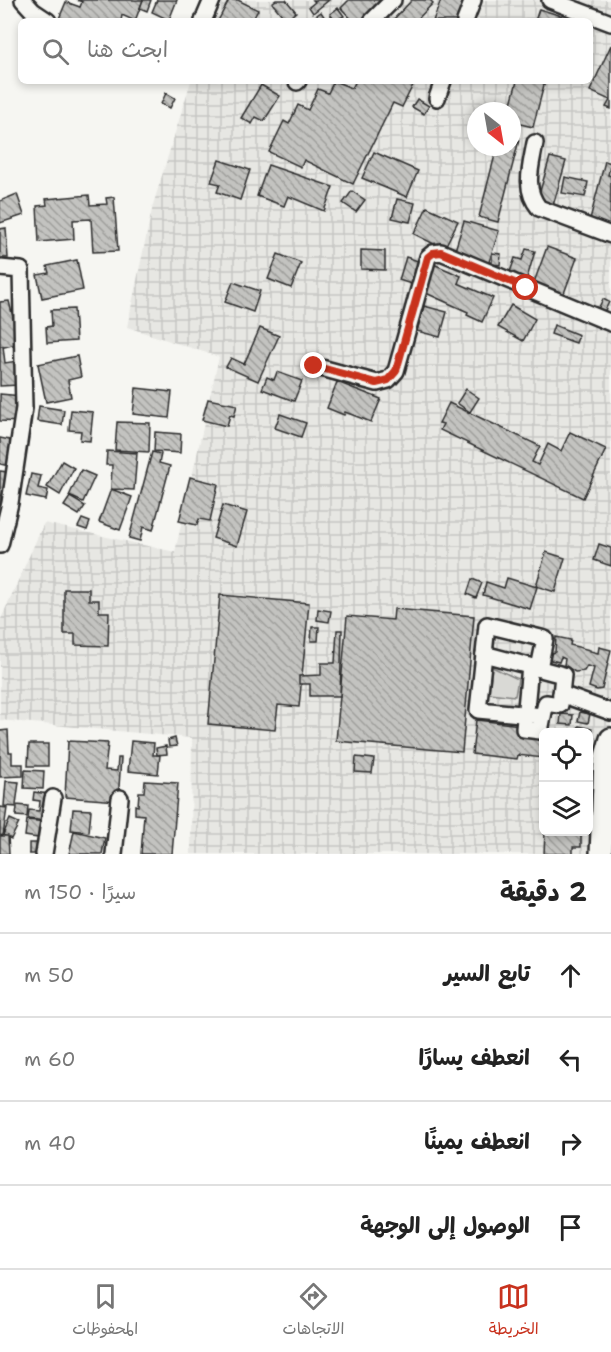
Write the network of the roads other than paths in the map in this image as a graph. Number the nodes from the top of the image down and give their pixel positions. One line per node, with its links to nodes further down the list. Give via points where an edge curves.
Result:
1 (23, 0): 6 (street)
2 (212, 0): 7 (street)
3 (393, 0): 8 (street)
4 (472, 0): 9 (street)
5 (550, 0): 10 (street)
6 (44, 18)
7 (204, 18)
8 (375, 18)
9 (466, 18)
10 (611, 23)
11 (442, 84): 12 (street)
12 (437, 98)
13 (535, 143): 14 (street, via 529,182 531,199 539,208)
14 (611, 235)
15 (0, 268): 18 (street, via 21,270 24,408)
16 (611, 323): 17 (street, via 441,252 433,253 428,257 396,371 388,380 376,383)
17 (314, 366)
18 (0, 545)
19 (484, 654): 20 (street); 20 (street, via 487,625 545,639); 23 (street, via 478,710)
20 (534, 667): 21 (street, via 563,675); 23 (street)
21 (561, 694): 22 (street); 23 (street, via 560,705 546,704 540,731 524,729)
22 (611, 712)
23 (525, 714)
24 (611, 740): 25 (street)
25 (608, 761): 30 (street)
26 (54, 798): 28 (street)
27 (120, 798): 29 (street)
28 (44, 854)
29 (114, 854)
30 (601, 854)

